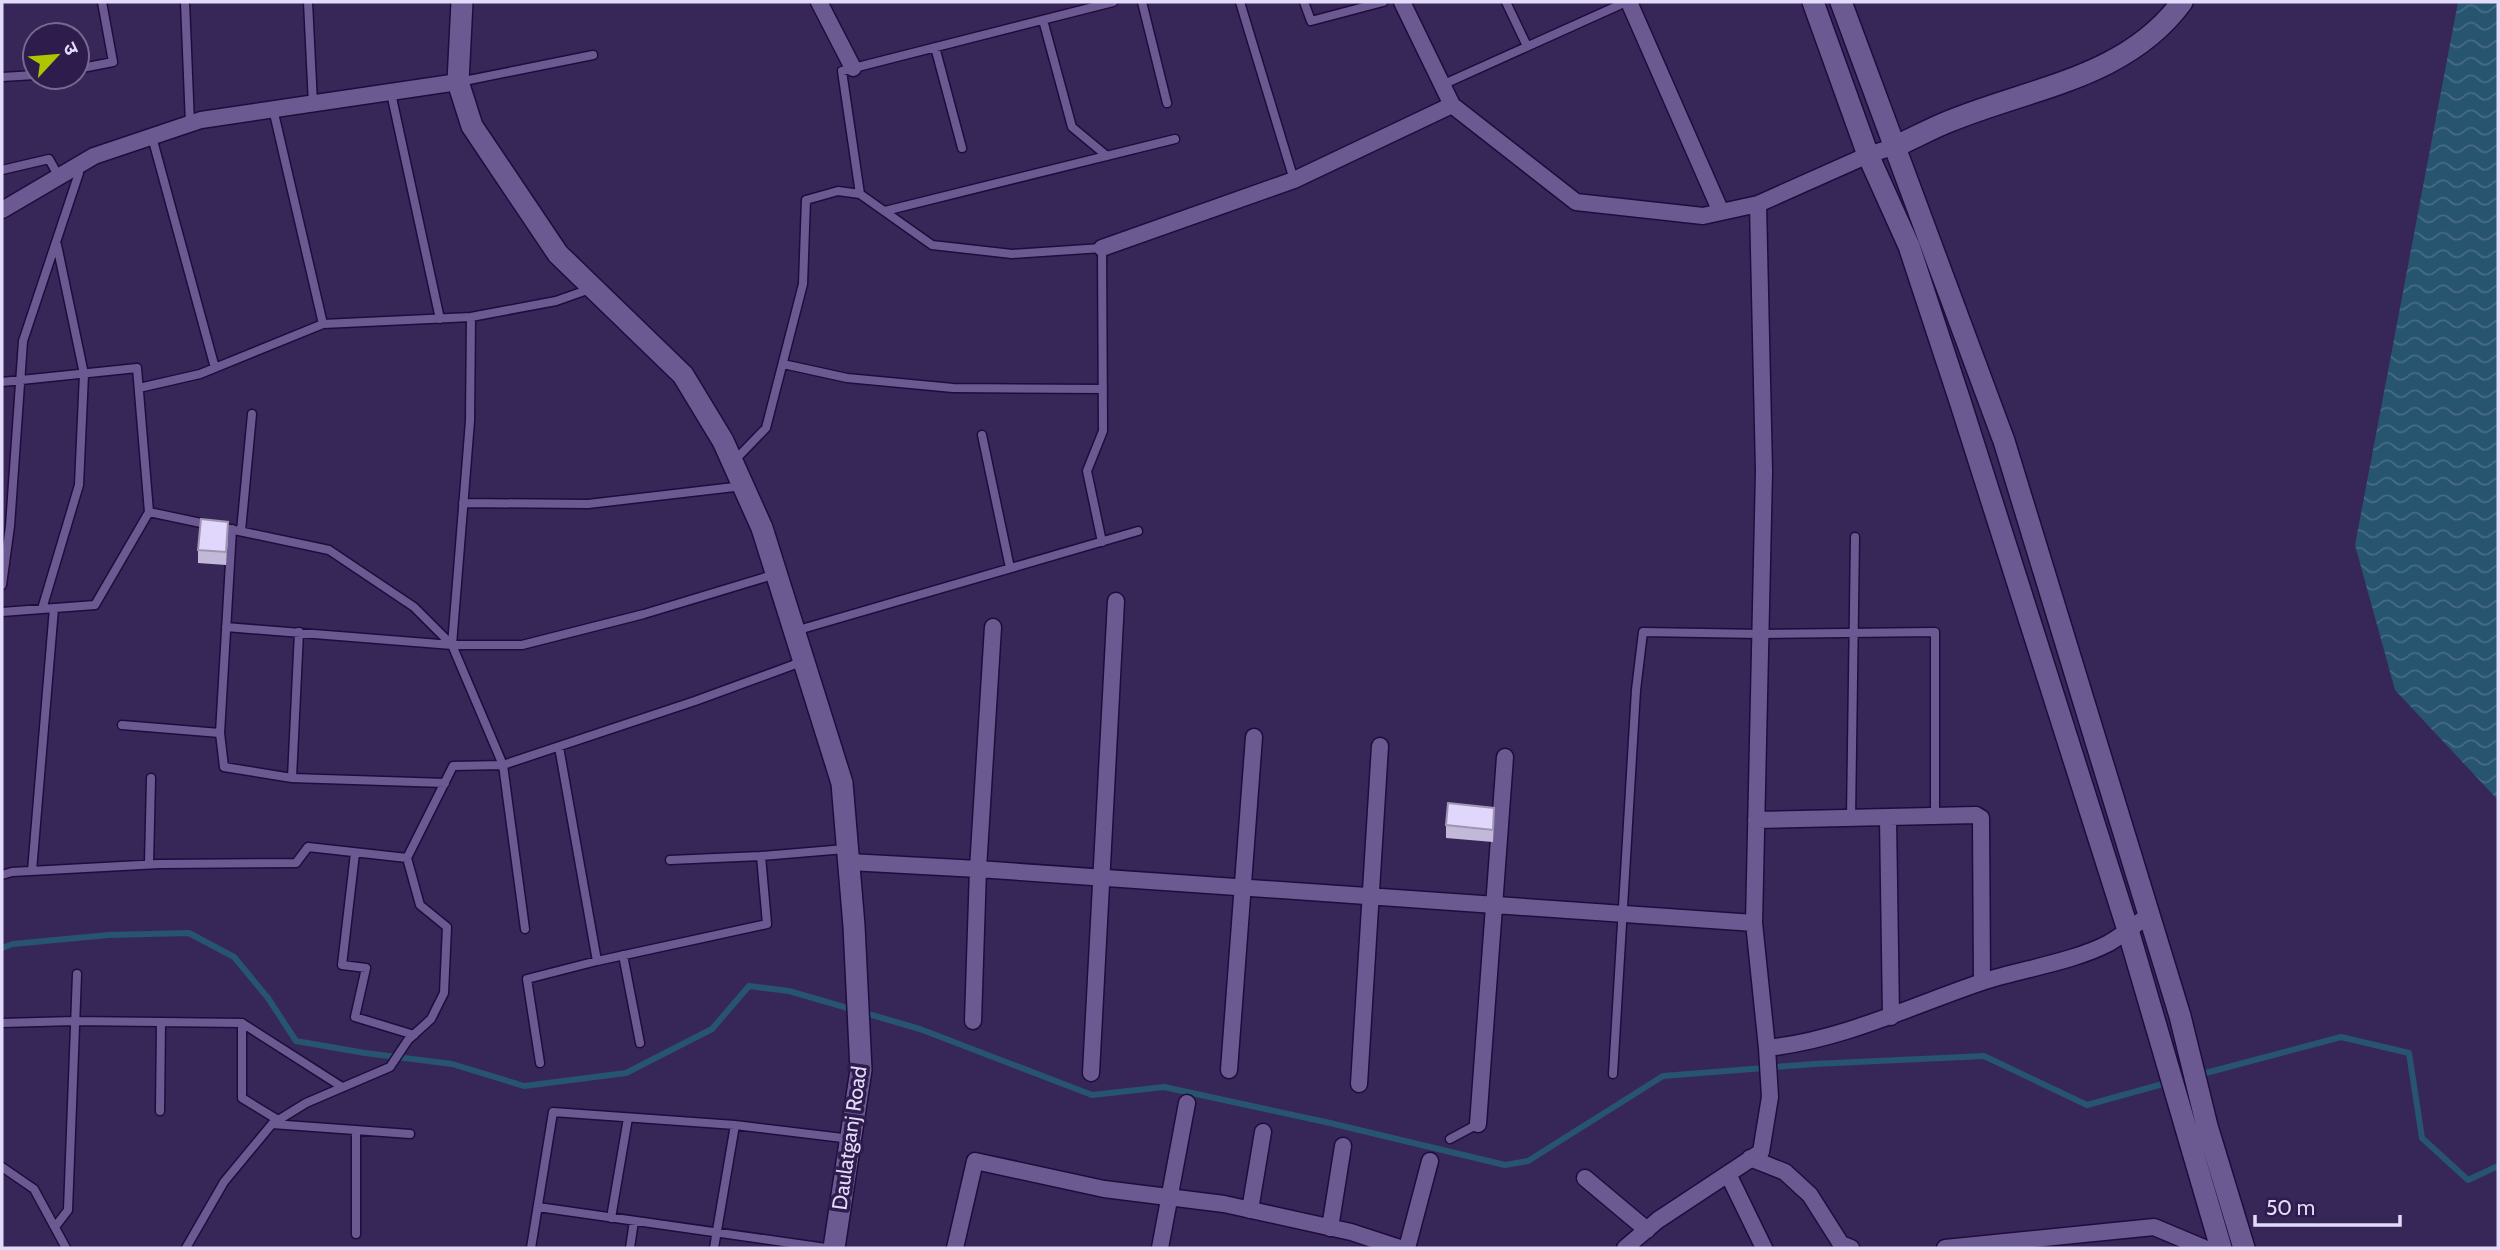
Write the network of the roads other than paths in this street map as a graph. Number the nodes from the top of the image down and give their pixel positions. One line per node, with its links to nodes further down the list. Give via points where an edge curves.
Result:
1 (102, 2): 21 (lane, via 113,61)
2 (185, 2): 32 (lane)
3 (309, 2): 29 (lane)
4 (462, 2): 25 (main road)
5 (818, 2): 22 (street)
6 (1113, 2): 17 (lane)
7 (1142, 2): 28 (lane)
8 (1240, 2): 42 (lane)
9 (1304, 2): 10 (lane, via 1311,22)
10 (1383, 2)
11 (1402, 2): 26 (street)
12 (1506, 2): 18 (lane)
13 (1627, 2): 18 (lane); 47 (street)
14 (1813, 2): 37 (main road)
15 (1841, 2): 35 (main road)
16 (2182, 2): 35 (main road, via 2143,43 2110,64 1950,121)
17 (1043, 20): 19 (lane); 38 (lane, via 1072,127)
18 (1527, 46): 26 (lane)
19 (934, 47): 22 (lane); 36 (lane)
20 (593, 55): 25 (lane)
21 (91, 66)
22 (853, 68): 43 (lane, via 842,71)
23 (21, 76): 24 (lane)
24 (2, 77)
25 (458, 82): 27 (street); 50 (main road, Daulatganj Road, via 472,126 558,254)
26 (1442, 85): 30 (street)
27 (391, 93): 29 (street); 52 (lane)
28 (1167, 103)
29 (313, 104): 31 (street)
30 (1452, 105): 42 (street); 47 (street, via 1576,202 1703,216)
31 (273, 109): 32 (street); 53 (lane)
32 (190, 124): 33 (street)
33 (152, 137): 39 (street); 55 (lane)
34 (1175, 139): 38 (lane)
35 (1896, 146): 37 (street); 114 (main road, via 2004,441)
36 (962, 148)
37 (1868, 155): 44 (street); 117 (main road, via 1909,246)
38 (1107, 156): 46 (lane)
39 (78, 166): 41 (street); 48 (lane)
40 (2, 170): 41 (lane, via 49,159)
41 (59, 177): 45 (street)
42 (1294, 180): 49 (street)
43 (860, 194): 46 (lane); 54 (lane, via 838,191 806,200 803,284)
44 (1758, 204): 47 (street); 83 (street, via 1764,471)
45 (2, 211)
46 (885, 211): 49 (lane, via 932,244 1012,254)
47 (1721, 212)
48 (56, 243): 56 (lane); 58 (lane, via 23,341)
49 (1102, 248): 60 (lane)
50 (593, 288): 51 (lane, via 555,301); 63 (main road, Daulatganj Road, via 683,375)
51 (471, 317): 52 (lane); 65 (lane)
52 (440, 319): 53 (lane)
53 (323, 324): 55 (lane)
54 (783, 364): 60 (lane, via 848,378 953,388); 63 (lane, via 766,428)
55 (215, 368): 59 (lane)
56 (84, 374): 58 (lane); 59 (lane, via 137,368); 76 (lane, via 79,485)
57 (2, 382): 58 (lane)
58 (21, 382): 73 (lane)
59 (139, 388): 66 (lane)
60 (1102, 389): 70 (lane, via 1104,431 1087,471)
61 (252, 414): 67 (lane)
62 (982, 435): 71 (lane)
63 (733, 462): 64 (main road, Daulatganj Road)
64 (743, 486): 65 (lane, via 588,505); 72 (main road, Daulatganj Road)
65 (463, 503): 84 (lane)
66 (149, 512): 67 (lane); 75 (lane, via 95,604)
67 (237, 530): 78 (lane); 84 (lane, via 328,550 414,607)
68 (1138, 531): 70 (lane)
69 (1855, 537): 82 (lane)
70 (1102, 541): 71 (lane)
71 (1010, 568): 80 (lane)
72 (776, 574): 80 (main road, Daulatganj Road); 84 (lane, via 522,645)
73 (2, 584)
74 (1116, 601): 109 (street)
75 (54, 608): 76 (lane); 107 (lane)
76 (41, 609): 77 (lane)
77 (2, 612)
78 (226, 627): 81 (lane); 87 (lane)
79 (993, 627): 106 (street)
80 (795, 631): 85 (main road, Daulatganj Road)
81 (299, 632): 84 (lane); 94 (lane)
82 (1854, 633): 83 (lane); 96 (lane, via 1935,632); 97 (lane)
83 (1760, 634): 99 (street); 113 (lane, via 1643,632)
84 (452, 645): 92 (lane)
85 (804, 661): 90 (lane); 101 (main road, Daulatganj Road, via 842,783)
86 (122, 725): 87 (lane)
87 (220, 733): 94 (lane, via 224,768)
88 (1254, 737): 110 (street)
89 (1380, 746): 111 (street)
90 (559, 747): 92 (lane); 119 (lane)
91 (1505, 757): 112 (street)
92 (503, 765): 95 (lane, via 453,766); 116 (lane)
93 (151, 778): 105 (lane)
94 (292, 778): 95 (lane)
95 (445, 783): 103 (lane)
96 (1935, 817): 98 (street); 121 (street, via 1981,818)
97 (1851, 818): 98 (street); 99 (street)
98 (1888, 818): 122 (street)
99 (1756, 820): 115 (street)
100 (355, 853): 103 (lane); 105 (lane, via 308,847 296,863); 128 (lane, via 342,965 366,968 355,1017)
101 (848, 855): 102 (lane); 106 (street); 146 (main road, Daulatganj Road, via 861,1070)
102 (761, 856): 104 (lane); 118 (lane, via 767,924)
103 (407, 858): 128 (lane, via 420,905 447,927 444,993 431,1019)
104 (670, 860)
105 (149, 864): 107 (lane)
106 (978, 869): 109 (street); 124 (street)
107 (32, 871): 108 (lane)
108 (2, 875)
109 (1101, 879): 110 (street); 133 (street)
110 (1242, 888): 111 (street); 132 (street)
111 (1371, 897): 112 (street); 135 (street)
112 (1494, 905): 113 (street); 141 (street)
113 (1622, 914): 115 (street); 134 (lane)
114 (2149, 915): 117 (street); 183 (main road)
115 (1754, 923): 130 (street)
116 (525, 929)
117 (2128, 930): 121 (street, via 2109,943); 182 (main road)
118 (623, 955): 119 (lane); 129 (lane)
119 (597, 961): 131 (lane, via 527,979)
120 (76, 974): 123 (lane)
121 (1982, 982): 122 (street)
122 (1891, 1017): 130 (street)
123 (75, 1021): 125 (lane); 126 (lane); 159 (lane, via 68,1210)
124 (973, 1021)
125 (161, 1022): 127 (lane); 138 (lane)
126 (2, 1023)
127 (242, 1023): 136 (lane); 140 (lane, via 242,1098)
128 (411, 1038): 136 (lane, via 390,1067)
129 (640, 1043)
130 (1768, 1051): 149 (street, via 1770,1097 1761,1152)
131 (540, 1063)
132 (1229, 1070)
133 (1091, 1073)
134 (1612, 1074)
135 (1359, 1084)
136 (342, 1087): 140 (lane)
137 (1187, 1103): 154 (street)
138 (160, 1111)
139 (628, 1118): 142 (lane); 155 (lane, via 553,1112); 157 (lane)
140 (275, 1122): 143 (lane); 167 (lane, via 224,1182)
141 (1478, 1124): 147 (lane)
142 (735, 1125): 146 (lane); 162 (lane)
143 (356, 1130): 145 (lane); 163 (lane)
144 (1263, 1132): 156 (street)
145 (410, 1134)
146 (850, 1139): 172 (main road, Daulatganj Road)
147 (1450, 1139)
148 (1343, 1146): 160 (street)
149 (1750, 1158): 152 (street); 179 (street, via 1785,1172 1811,1195 1841,1244)
150 (1430, 1161): 176 (street)
151 (2, 1167): 159 (lane, via 34,1189)
152 (1728, 1174): 161 (street); 178 (street)
153 (1585, 1178): 161 (street)
154 (1170, 1197): 156 (street); 173 (street, via 975,1161); 174 (street)
155 (538, 1207): 157 (lane); 168 (lane)
156 (1250, 1210): 160 (street)
157 (611, 1218): 158 (lane)
158 (634, 1221): 162 (lane); 169 (lane)
159 (55, 1227): 166 (lane)
160 (1330, 1228): 165 (street)
161 (1647, 1230): 177 (street)
162 (716, 1233): 170 (lane); 171 (lane)
163 (356, 1234)
164 (2073, 1242): 180 (street); 181 (street, via 2154,1227)
165 (1374, 1244): 175 (street)
166 (66, 1248)
167 (186, 1248)
168 (531, 1248)
169 (630, 1248)
170 (714, 1248)
171 (826, 1248)
172 (834, 1248)
173 (955, 1248)
174 (1160, 1248)
175 (1401, 1248)
176 (1407, 1248)
177 (1625, 1248)
178 (1764, 1248)
179 (1852, 1248)
180 (1945, 1248)
181 (2204, 1248)
182 (2221, 1248)
183 (2244, 1248)

